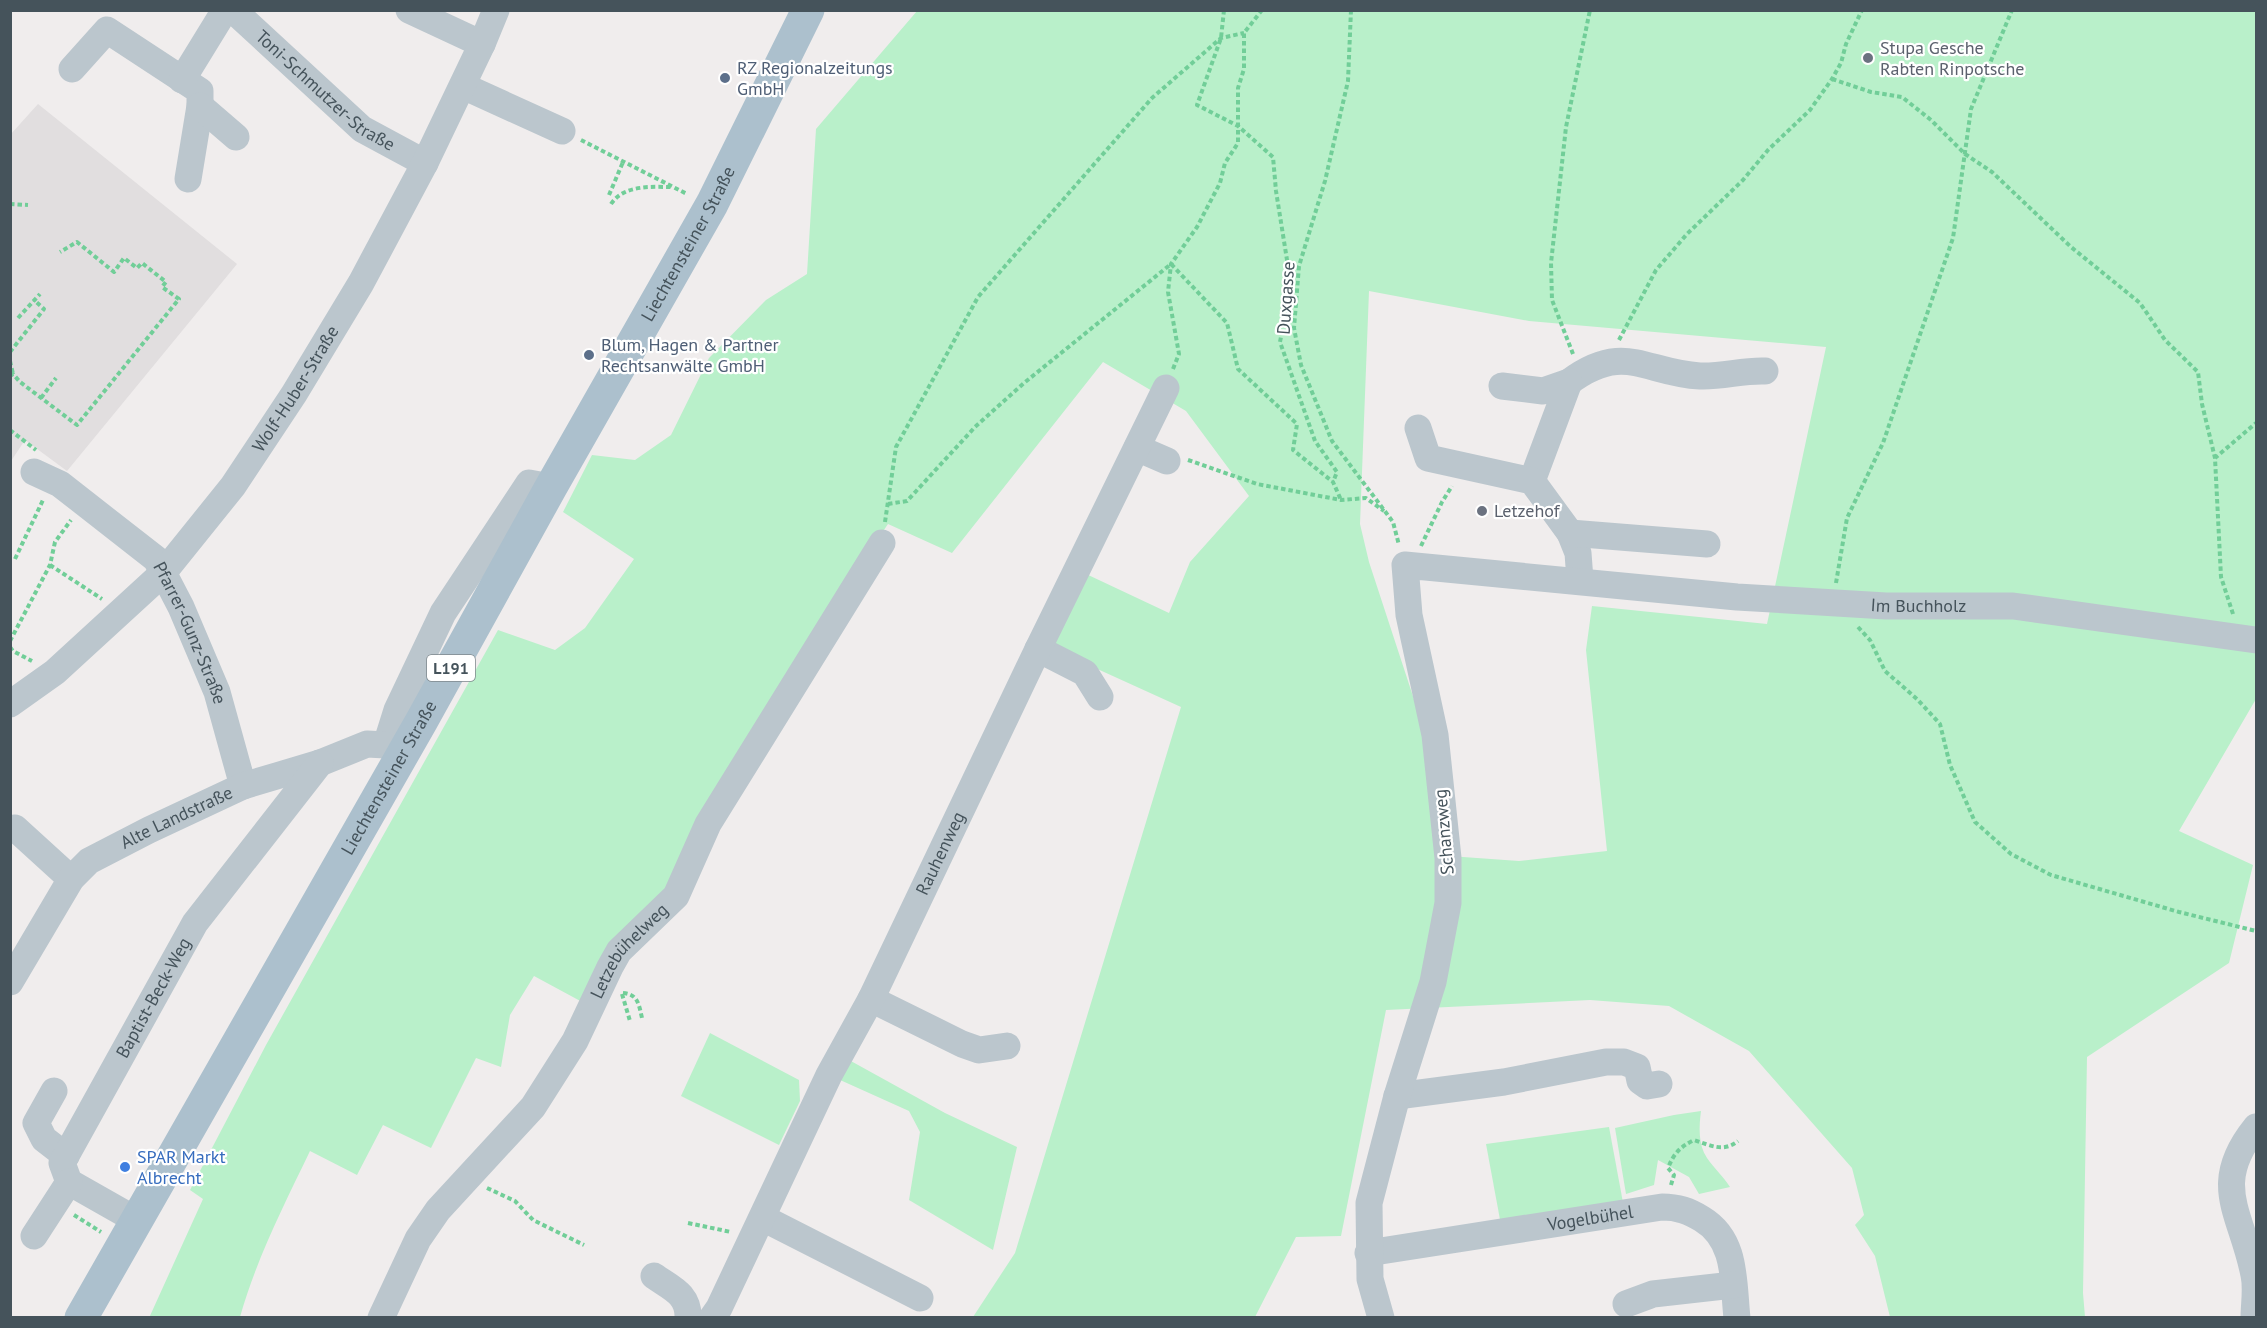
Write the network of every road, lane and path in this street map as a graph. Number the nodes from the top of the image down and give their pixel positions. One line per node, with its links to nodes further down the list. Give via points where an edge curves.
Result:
1 (225, 10): 17 (street)
2 (233, 10): 24 (street, Toni-Schmutzer-Straße, via 362,129)
3 (409, 10): 14 (street)
4 (496, 10): 14 (street, Wolf-Huber-Straße)
5 (808, 10): 78 (main road, Liechtensteiner Straße / L191, via 712,204 551,487)
6 (1224, 10): 13 (path)
7 (1262, 10): 12 (path)
8 (1351, 10): 62 (path, Duxgasse, via 1348,81 1326,182 1299,266 1294,328 1301,365 1332,441)
9 (1590, 10): 46 (path, via 1566,127 1551,263 1552,300 1576,362)
10 (1862, 10): 16 (path)
11 (2012, 10): 23 (path, via 1971,109)
12 (1244, 33): 13 (path); 20 (path)
13 (1221, 38): 20 (path, via 1197,105); 61 (path, via 1152,98 978,297 896,447)
14 (482, 45): 18 (street, Wolf-Huber-Straße)
15 (72, 69): 17 (street, via 107,30)
16 (1832, 79): 23 (path, via 1902,97); 40 (path, via 1810,110 1656,270)
17 (182, 80): 19 (street, via 200,91)
18 (463, 86): 21 (street); 24 (street, Wolf-Huber-Straße)
19 (201, 106): 22 (street); 26 (street)
20 (1238, 126): 34 (path, via 1238,143 1225,163 1220,183 1197,227); 58 (path, via 1274,157 1291,285 1281,342 1315,441 1337,472)
21 (562, 131): 25 (path)
22 (236, 136)
23 (1965, 154): 53 (path, via 1992,172 2071,246 2140,303 2164,340 2198,372); 71 (path, via 1953,238 1882,443 1847,518 1836,585)
24 (425, 162): 69 (street, Wolf-Huber-Straße, via 362,283 294,394 234,486)
25 (623, 162): 27 (path); 29 (path)
26 (188, 179)
27 (674, 187): 28 (path); 31 (path, via 636,188)
28 (687, 194)
29 (609, 195)
30 (10, 204): 32 (path)
31 (611, 204)
32 (28, 205)
33 (60, 252): 49 (path, via 77,242 114,272 124,258 137,268 142,263 166,282 162,287 179,299 77,425)
34 (1171, 264): 48 (path, via 1168,292 1179,354); 58 (path, via 1227,323 1238,369 1297,424 1293,450); 61 (path, via 1024,383 975,427 907,501)
35 (40, 294): 36 (path)
36 (34, 300): 37 (path); 38 (path, via 44,309)
37 (18, 318)
38 (10, 352)
39 (10, 361): 42 (path)
40 (1608, 362): 41 (street, via 1637,361 1701,376); 46 (street, via 1587,368)
41 (1765, 371)
42 (12, 375): 45 (path)
43 (23, 375): 45 (path)
44 (56, 378): 49 (path)
45 (19, 380): 49 (path)
46 (1569, 382): 47 (street, via 1543,391); 57 (street)
47 (1502, 386)
48 (1166, 388): 52 (street, Rauhenweg)
49 (41, 398)
50 (2256, 423): 53 (path)
51 (1418, 428): 55 (street, via 1428,458)
52 (1137, 448): 54 (street); 75 (street, Rauhenweg)
53 (2215, 458): 73 (path, via 2221,578)
54 (1167, 461): 59 (path, via 1189,460 1257,484)
55 (1476, 468): 57 (street); 68 (path, via 1456,480)
56 (43, 476): 60 (street, Pfarrer-Gunz-Straße); 66 (path)
57 (1532, 481): 63 (street)
58 (1333, 482): 59 (path)
59 (1341, 500): 62 (path, via 1366,498)
60 (84, 502): 67 (path, via 55,542); 69 (street, Pfarrer-Gunz-Straße, via 156,559)
61 (888, 504): 64 (path)
62 (1386, 511): 68 (path, Duxgasse)
63 (1570, 532): 65 (street); 70 (street, via 1578,553)
64 (882, 543): 95 (street, Letzebühelweg, via 708,824 676,896 620,951 575,1041 532,1107)
65 (1707, 544)
66 (15, 559)
67 (50, 565): 72 (path, via 95,592); 74 (path)
68 (1411, 565): 70 (street, Im Buchholz); 91 (street, Schanzweg, via 1409,615 1435,735 1448,858 1448,903 1433,982)
69 (163, 573): 72 (street, Wolf-Huber-Straße); 80 (street, Pfarrer-Gunz-Straße, via 217,692)
70 (1580, 580): 71 (street, Im Buchholz, via 1737,597)
71 (1842, 603): 73 (street, Im Buchholz, via 2013,606); 83 (path, via 1870,640 1885,671 1940,724 1950,765 1975,822 2011,854 2050,875)
72 (119, 614): 77 (street, Wolf-Huber-Straße, via 55,672)
73 (2248, 639)
74 (10, 641)
75 (1038, 649): 76 (street, via 1085,673); 86 (street, Rauhenweg)
76 (1100, 697)
77 (10, 704)
78 (394, 749): 79 (street, Alte Landstraße, via 367,744); 100 (main road, Liechtensteiner Straße / L191)
79 (320, 764): 80 (street, Alte Landstraße); 94 (street, Baptist-Beck-Weg, via 195,924)
80 (243, 786): 82 (street, Alte Landstraße, via 89,861)
81 (15, 828): 82 (street)
82 (71, 879): 84 (street, Alte Landstraße)
83 (2256, 931)
84 (10, 982)
85 (622, 993): 87 (path, via 637,999)
86 (871, 999): 88 (street, via 979,1050); 99 (street, Rauhenweg, via 829,1075)
87 (642, 1018)
88 (1007, 1046)
89 (1659, 1084): 91 (street, via 1647,1086 1640,1081 1637,1067 1606,1062 1504,1082)
90 (54, 1091): 94 (street, via 36,1123)
91 (1397, 1096): 103 (street, Schanzweg, via 1369,1203)
92 (2256, 1127): 114 (street, via 2234,1162 2231,1178 2231,1194 2255,1280)
93 (1738, 1141): 96 (path, via 1723,1148 1694,1140 1685,1144 1677,1150 1668,1168 1674,1175)
94 (68, 1169): 100 (street); 101 (street, Baptist-Beck-Weg)
95 (466, 1179): 102 (path, via 515,1201 533,1220); 109 (street, Letzebühelweg, via 418,1239)
96 (1671, 1185)
97 (72, 1214): 100 (path)
98 (688, 1223): 99 (path)
99 (758, 1228): 106 (street); 111 (street, Rauhenweg)
100 (130, 1232): 108 (main road, Liechtensteiner Straße / L191)
101 (34, 1236)
102 (584, 1245)
103 (1368, 1253): 105 (street, Vogelbühel, via 1662,1207 1678,1208 1700,1217 1721,1234 1727,1246); 112 (street, Schanzweg, via 1370,1279)
104 (654, 1276): 110 (street, via 684,1296)
105 (1733, 1285): 107 (street, via 1653,1294); 113 (street, Vogelbühel)
106 (920, 1298)
107 (1626, 1304)
108 (81, 1317)
109 (381, 1317)
110 (688, 1317)
111 (712, 1317)
112 (1381, 1317)
113 (1737, 1317)
114 (2254, 1317)

